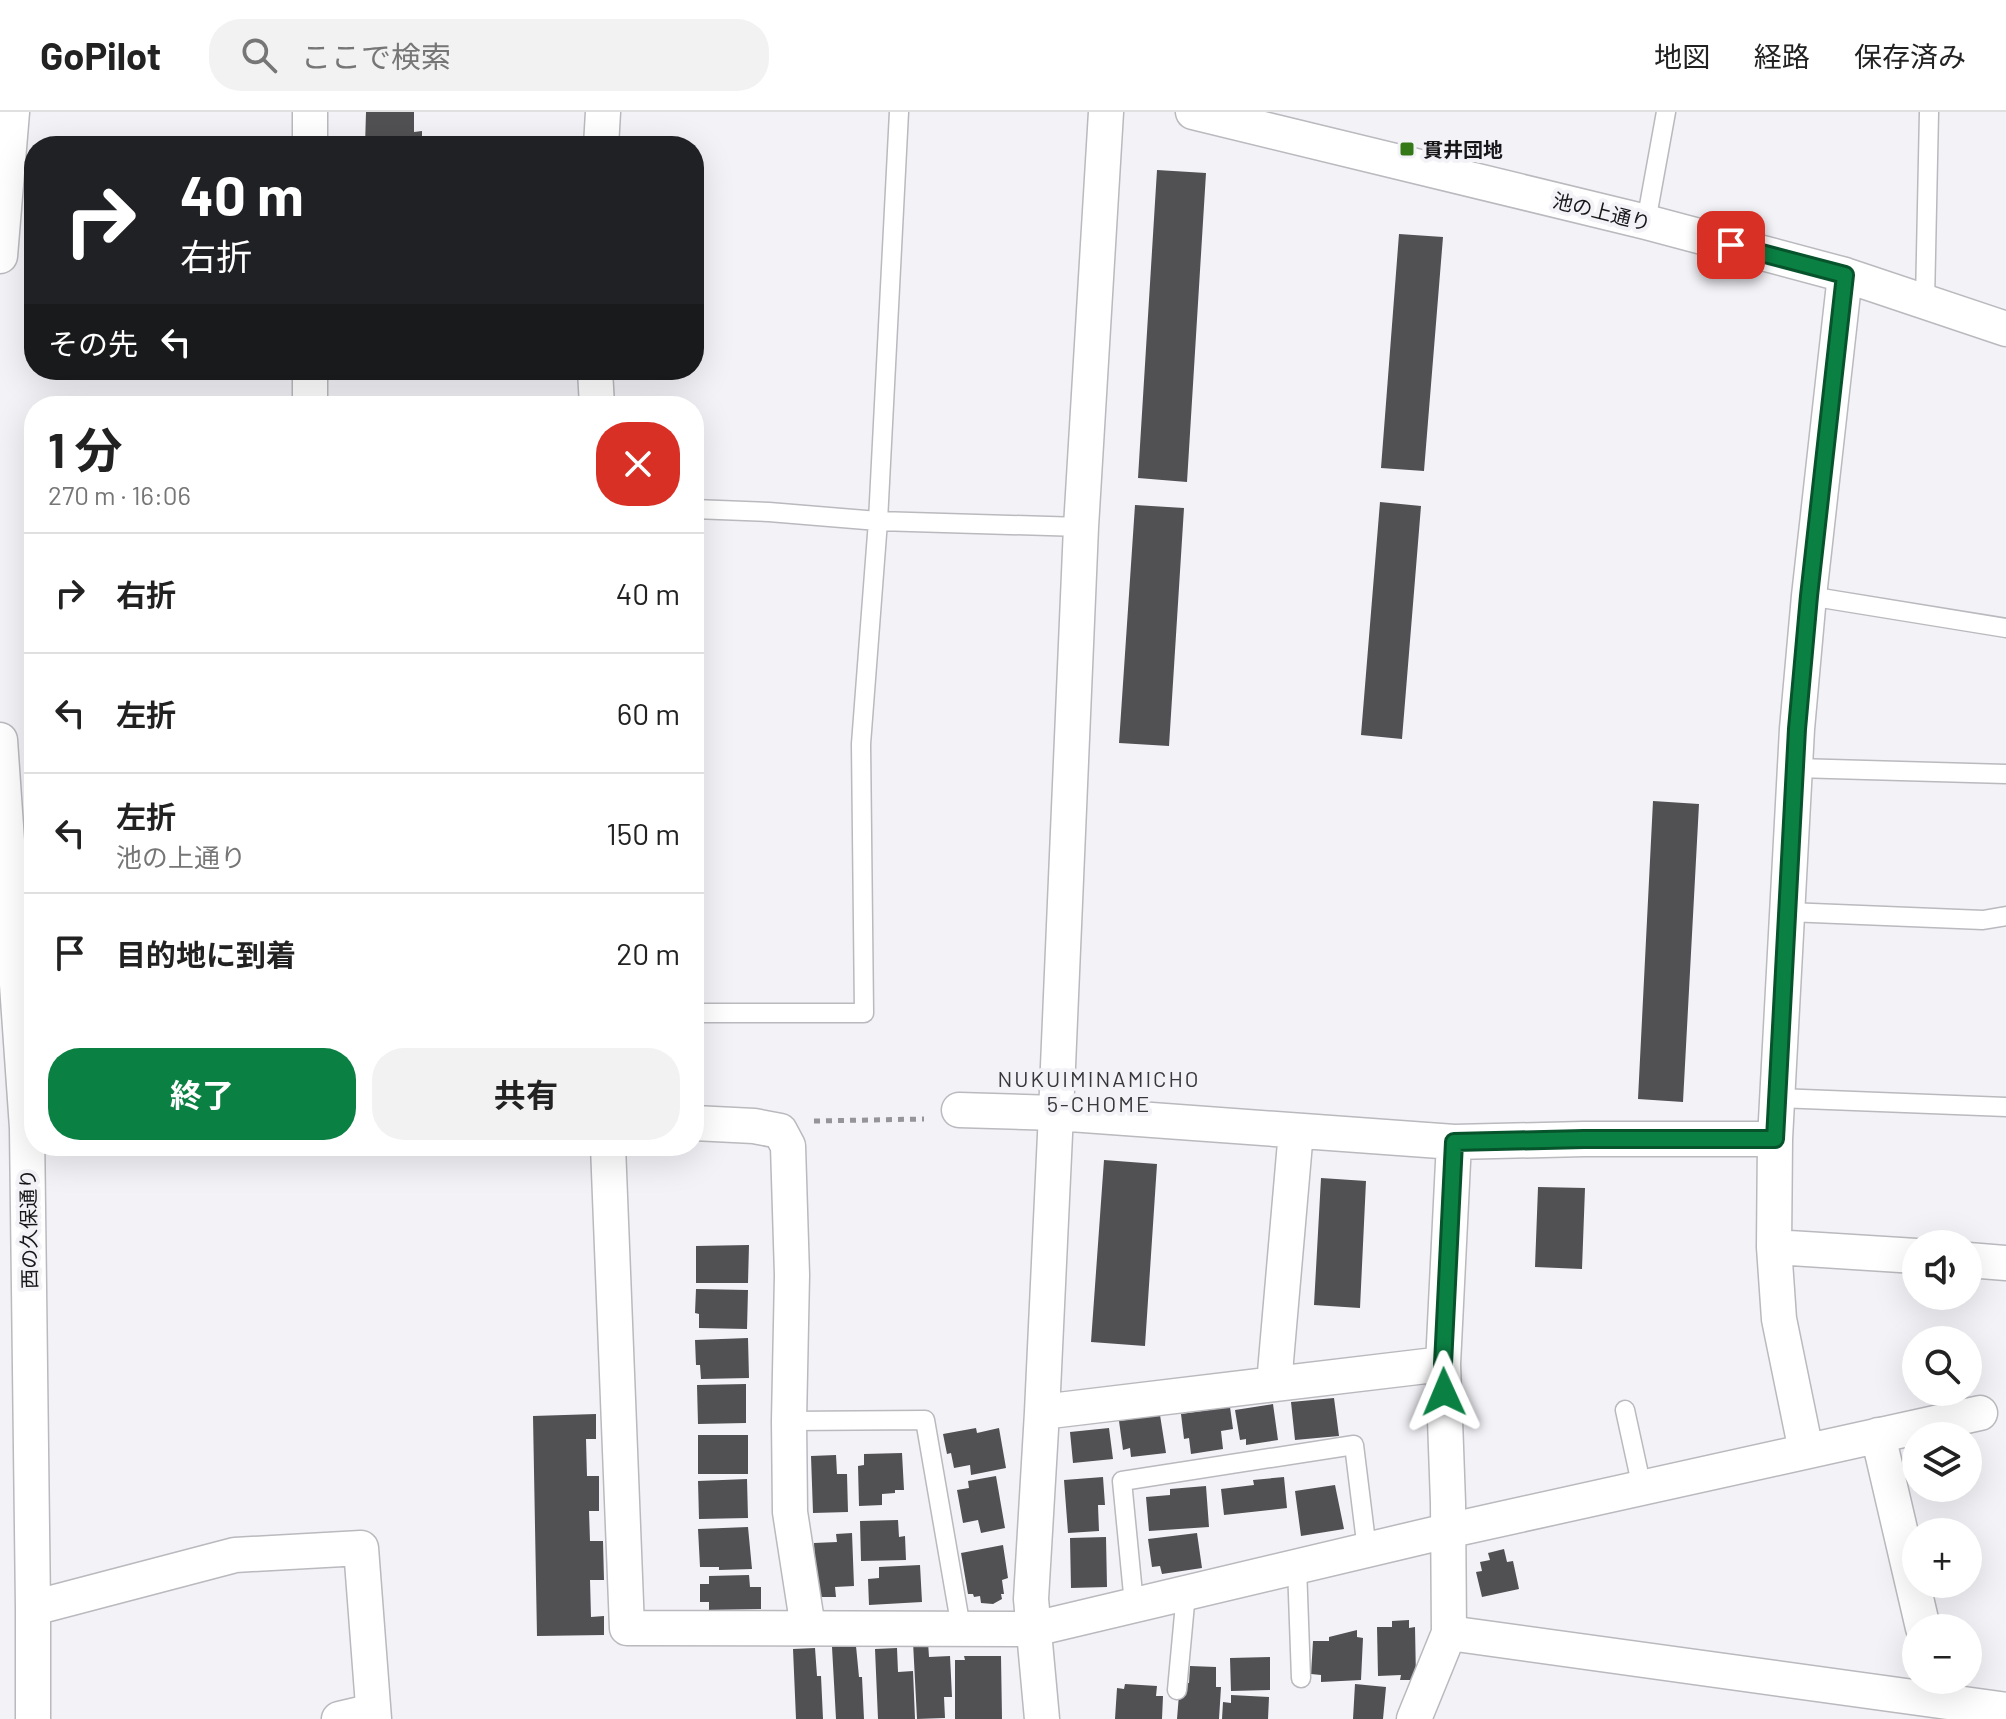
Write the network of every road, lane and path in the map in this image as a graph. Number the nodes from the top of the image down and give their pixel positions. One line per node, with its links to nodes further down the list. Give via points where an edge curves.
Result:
1 (310, 112): 10 (street)
2 (603, 112): 11 (street)
3 (899, 112): 18 (lane)
4 (1106, 112): 19 (street)
5 (1193, 112): 8 (street, 池の上通り)
6 (1666, 112): 12 (lane)
7 (1929, 112): 15 (lane)
8 (1273, 122): 12 (street, 池の上通り)
9 (7, 128): 13 (street)
10 (310, 136)
11 (602, 136)
12 (1646, 222): 14 (street, 池の上通り)
13 (0, 256)
14 (1845, 275): 15 (street, 池の上通り); 20 (street)
15 (1925, 301): 16 (street, 池の上通り)
16 (2006, 329)
17 (704, 509): 18 (lane)
18 (878, 521): 19 (lane); 27 (lane, via 861,744 864,1013)
19 (1081, 527): 31 (street)
20 (1809, 596): 21 (lane); 23 (street)
21 (2006, 628)
22 (0, 740): 33 (street, 西の久保通り)
23 (1796, 768): 24 (lane); 25 (street)
24 (2006, 774)
25 (1788, 912): 26 (lane, via 1983,920); 28 (street)
26 (2006, 916)
27 (704, 1013)
28 (1776, 1098): 29 (lane); 36 (street)
29 (2006, 1107)
30 (959, 1110): 31 (street); 34 (path, via 946,1119 798,1122)
31 (1056, 1113): 35 (street); 46 (street)
32 (704, 1124): 34 (street)
33 (20, 1130): 57 (street, 西の久保通り)
34 (780, 1131): 48 (street, via 788,1146)
35 (1296, 1131): 37 (street); 44 (street)
36 (1775, 1139): 37 (street); 39 (street)
37 (1454, 1142): 43 (street)
38 (608, 1156): 59 (street, via 627,1628)
39 (1774, 1247): 40 (street); 50 (street, via 1779,1319)
40 (1902, 1255)
41 (1982, 1261): 42 (street)
42 (2006, 1263)
43 (1443, 1364): 44 (street); 52 (street)
44 (1274, 1384): 46 (street)
45 (1625, 1410): 51 (lane)
46 (1042, 1412): 61 (street, via 1031,1599)
47 (1980, 1413): 49 (street)
48 (789, 1421): 59 (street, via 790,1512); 60 (lane, via 925,1420)
49 (1878, 1435): 50 (street); 58 (street)
50 (1806, 1451): 51 (street)
51 (1642, 1488): 52 (street)
52 (1447, 1531): 53 (street); 62 (street)
53 (1367, 1550): 54 (street); 56 (lane, via 1354,1445 1122,1481)
54 (1297, 1567): 55 (street); 63 (lane)
55 (1186, 1593): 56 (street); 65 (lane)
56 (1134, 1604): 61 (street)
57 (33, 1608): 68 (street, via 235,1555 361,1548); 69 (street, 西の久保通り)
58 (1920, 1614)
59 (808, 1628): 60 (street)
60 (961, 1628): 61 (street)
61 (1034, 1629): 71 (street)
62 (1449, 1633): 64 (street); 72 (street)
63 (1301, 1678)
64 (1902, 1686)
65 (1177, 1690)
66 (1952, 1694): 67 (street)
67 (2006, 1710)
68 (374, 1715): 70 (street)
69 (33, 1719)
70 (339, 1719)
71 (1042, 1719)
72 (1414, 1719)

